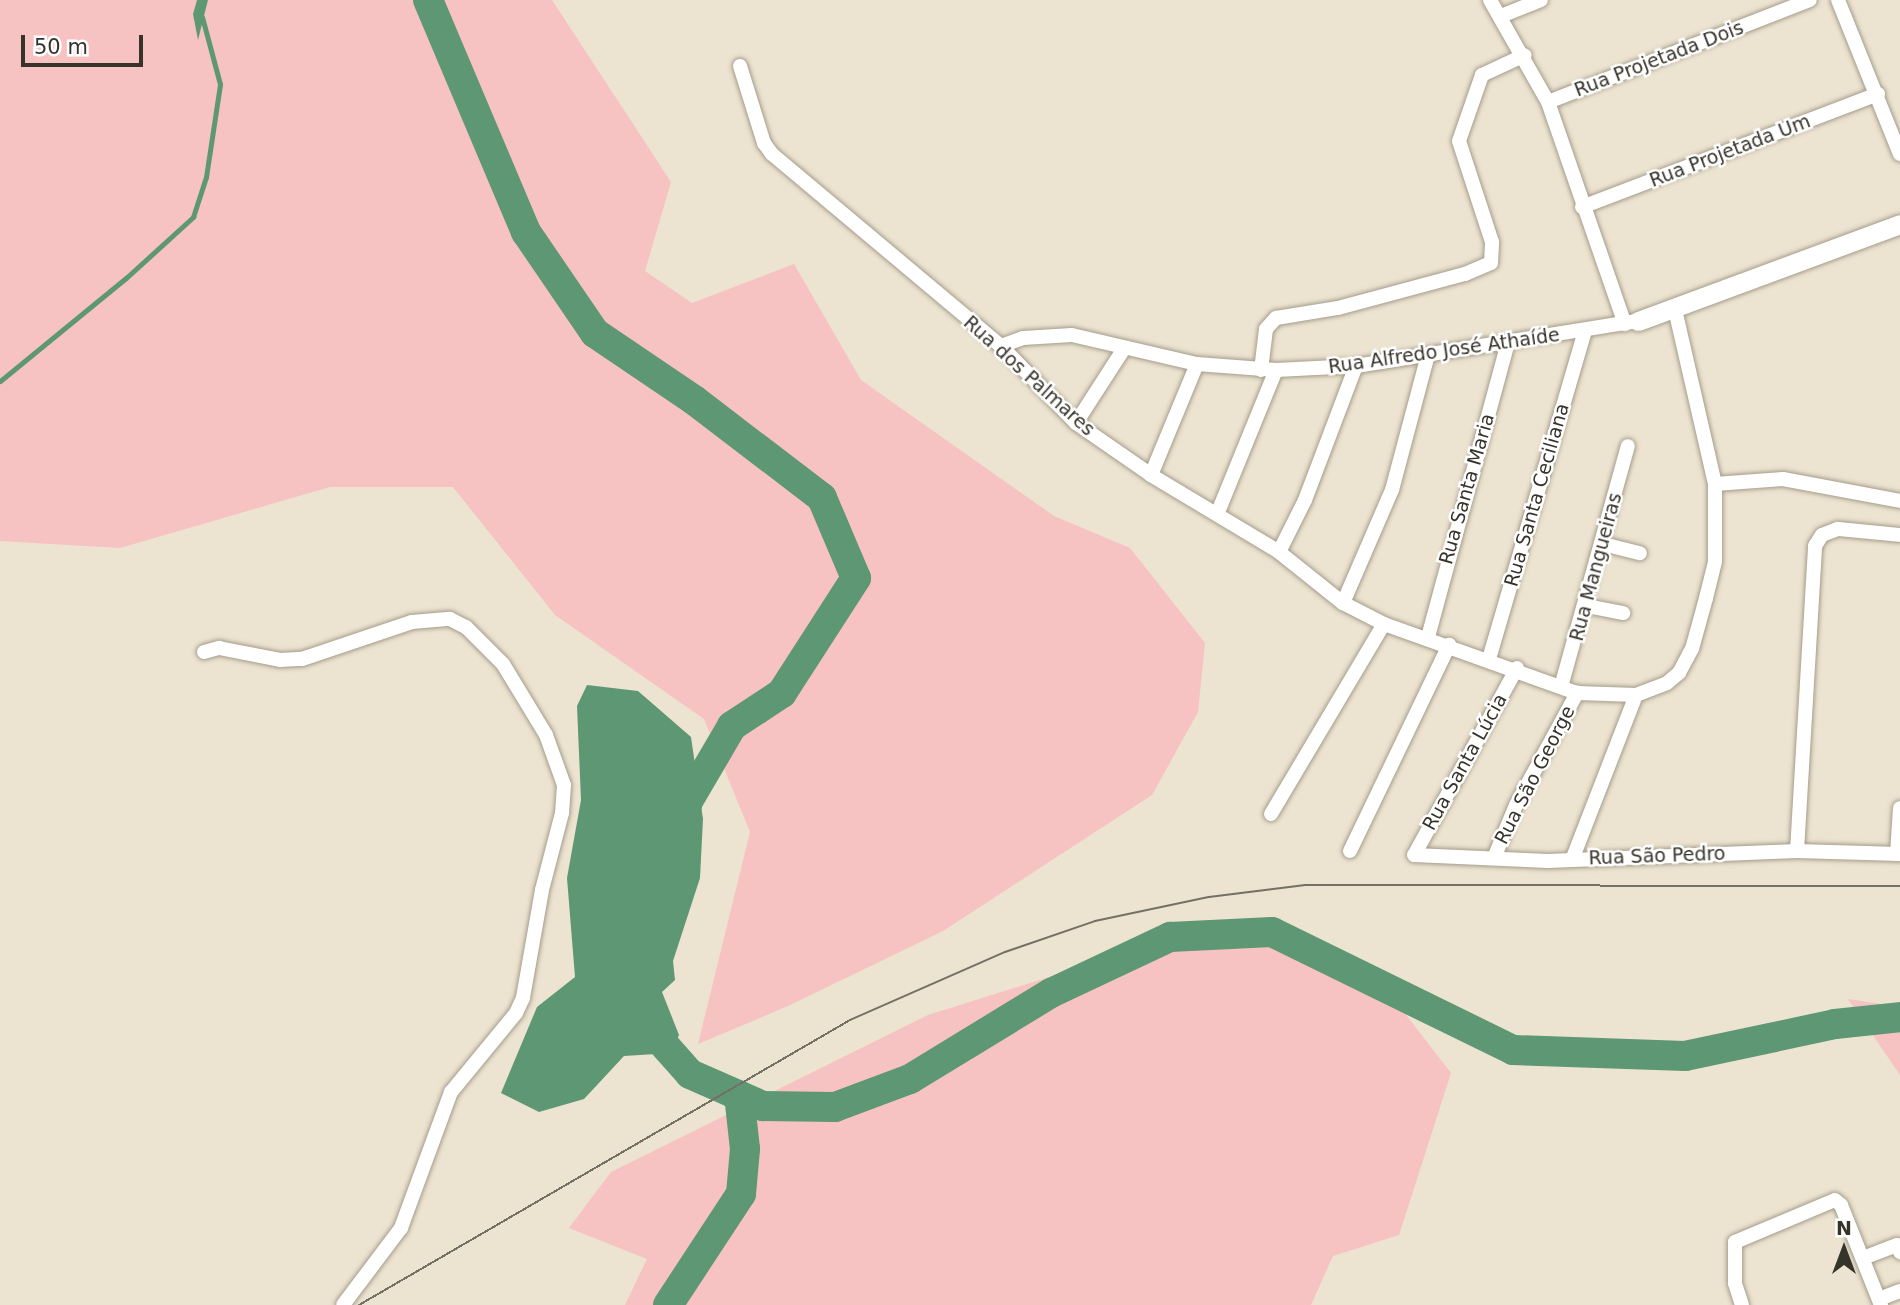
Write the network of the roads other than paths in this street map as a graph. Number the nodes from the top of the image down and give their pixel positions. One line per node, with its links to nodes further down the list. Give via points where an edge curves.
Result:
1 (1490, 0): 5 (street)
2 (1541, 0): 5 (street)
3 (1810, 0): 9 (street, Rua Projetada Dois)
4 (1838, 0): 8 (street)
5 (1501, 16): 6 (street)
6 (1525, 55): 9 (street); 22 (street, via 1482,75 1459,142 1492,242 1490,263 1474,272 1338,308 1276,317 1266,329)
7 (740, 66): 17 (street, Rua dos Palmares, via 764,143 772,154)
8 (1878, 94): 10 (street); 11 (street, Rua Projetada Um)
9 (1548, 102): 11 (street)
10 (1900, 154)
11 (1582, 207): 14 (street)
12 (1900, 224): 13 (street)
13 (1675, 310): 14 (street); 27 (street, Rua dos Palmares)
14 (1632, 322): 15 (street, Rua Alfredo José Athaíde)
15 (1585, 331): 16 (street, Rua Alfredo José Athaíde); 41 (street, Rua Santa Ceciliana)
16 (1508, 342): 19 (street, Rua Alfredo José Athaíde); 38 (street, Rua Santa Maria)
17 (1001, 346): 18 (street, Rua Alfredo José Athaíde, via 1047,335 1072,335); 24 (street, Rua dos Palmares)
18 (1123, 350): 20 (street, Rua Alfredo José Athaíde); 24 (street)
19 (1428, 355): 21 (street, Rua Alfredo José Athaíde); 34 (street, via 1392,490)
20 (1197, 364): 22 (street, Rua Alfredo José Athaíde); 26 (street)
21 (1356, 366): 23 (street, Rua Alfredo José Athaíde); 32 (street, via 1305,499)
22 (1261, 370): 23 (street, Rua Alfredo José Athaíde)
23 (1276, 370): 29 (street)
24 (1076, 423): 26 (street, Rua dos Palmares)
25 (1628, 446): 31 (street, Rua Mangueiras)
26 (1151, 475): 29 (street, Rua dos Palmares)
27 (1715, 484): 28 (street, via 1783,479); 45 (street, Rua dos Palmares, via 1714,561 1692,649 1679,673 1667,683)
28 (1900, 500)
29 (1217, 512): 32 (street, Rua dos Palmares)
30 (1900, 536): 49 (street, via 1838,530 1822,535 1815,546)
31 (1603, 544): 33 (street); 35 (street, Rua Mangueiras)
32 (1279, 552): 34 (street, Rua dos Palmares)
33 (1640, 554)
34 (1343, 603): 37 (street, Rua dos Palmares)
35 (1587, 606): 36 (street); 43 (street, Rua Mangueiras)
36 (1623, 613)
37 (1384, 624): 38 (street, Rua dos Palmares); 47 (street)
38 (1428, 637): 39 (street, Rua dos Palmares)
39 (1449, 645): 41 (street, Rua dos Palmares); 48 (street)
40 (204, 652): 58 (street, via 219,648 280,660 302,659 412,622 450,619 466,627 503,664 546,736 564,785 523,998 516,1013 451,1092 401,1228)
41 (1489, 659): 42 (street, Rua dos Palmares)
42 (1517, 668): 43 (street, Rua dos Palmares); 51 (street, Rua Santa Lúcia)
43 (1561, 687): 44 (street, Rua dos Palmares)
44 (1577, 693): 45 (street, Rua dos Palmares); 52 (street, Rua São George, via 1516,805)
45 (1636, 695): 53 (street)
46 (1900, 808): 50 (street)
47 (1271, 814)
48 (1350, 851)
49 (1797, 851): 50 (street, Rua São Pedro); 53 (street, Rua São Pedro)
50 (1898, 854)
51 (1414, 855): 52 (street, Rua São Pedro)
52 (1494, 858): 53 (street, Rua São Pedro)
53 (1572, 860)
54 (1900, 1252): 55 (street, via 1898,1245)
55 (1863, 1258): 57 (street); 59 (street, via 1835,1200 1733,1245)
56 (1899, 1292): 57 (street)
57 (1880, 1302)
58 (343, 1305)
59 (1742, 1305)

